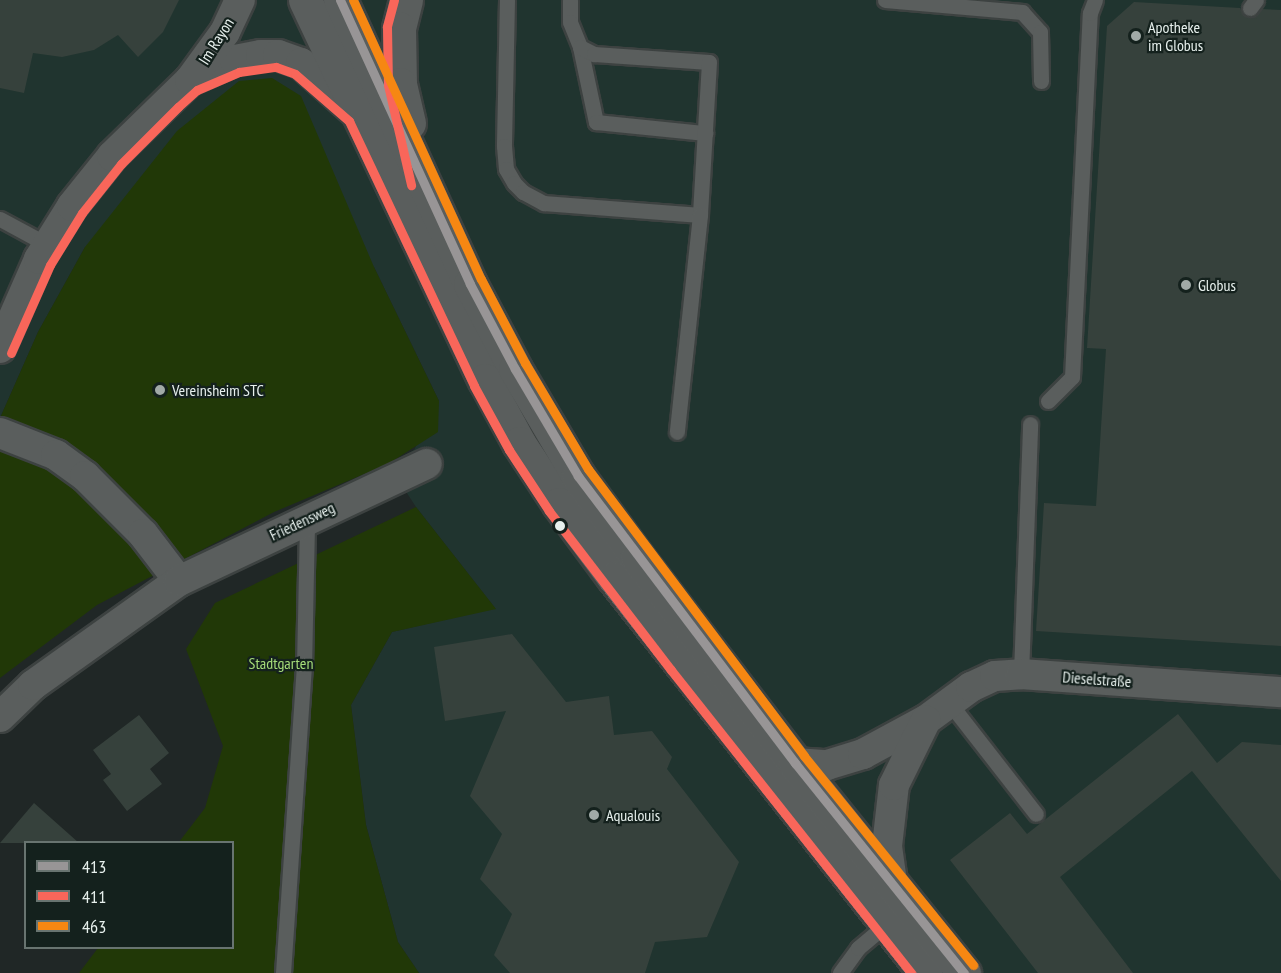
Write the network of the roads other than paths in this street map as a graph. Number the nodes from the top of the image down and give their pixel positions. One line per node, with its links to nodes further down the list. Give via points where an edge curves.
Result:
1 (240, 0): 10 (street, Im Rayon, via 225,32)
2 (305, 0): 12 (street)
3 (340, 0): 14 (street)
4 (406, 0): 14 (street, via 399,28 400,84)
5 (507, 0): 15 (lane, via 504,146 506,169 514,183 544,203)
6 (570, 0): 9 (lane, via 570,22)
7 (885, 0): 11 (lane, via 1022,12 1040,32)
8 (1095, 0): 19 (lane, via 1090,14 1072,376)
9 (580, 47): 13 (lane, via 596,122); 13 (lane, via 594,54 709,62)
10 (190, 80): 12 (street, Im Rayon, via 235,60 278,55 301,63); 17 (street, Im Rayon, via 112,156 72,206)
11 (1041, 81)
12 (359, 114): 34 (street, via 485,380 519,443 614,578)
13 (705, 133): 15 (lane)
14 (420, 177): 31 (street, via 487,316 578,476)
15 (700, 215): 21 (lane)
16 (0, 219): 17 (lane)
17 (48, 245): 18 (street, Im Rayon)
18 (0, 348)
19 (1050, 400)
20 (1030, 424): 26 (lane)
21 (677, 432)
22 (0, 433): 25 (street, via 56,455 86,476 143,534)
23 (427, 464): 24 (street, Friedensweg)
24 (307, 519): 25 (street, Friedensweg); 35 (lane, via 304,668)
25 (178, 581): 29 (street, Friedensweg, via 33,685)
26 (1021, 674): 27 (street, Dieselstraße); 28 (street, Dieselstraße, via 995,676)
27 (1281, 692)
28 (948, 701): 30 (street, Dieselstraße); 32 (lane)
29 (0, 717)
30 (926, 720): 31 (street, Dieselstraße, via 863,754 827,765); 33 (street, Dieselstraße, via 894,785 888,846)
31 (795, 763): 33 (street)
32 (1036, 814)
33 (892, 882): 38 (street)
34 (887, 924): 36 (lane, via 858,948); 37 (street)
35 (283, 973)
36 (840, 973)
37 (926, 973)
38 (964, 973)

